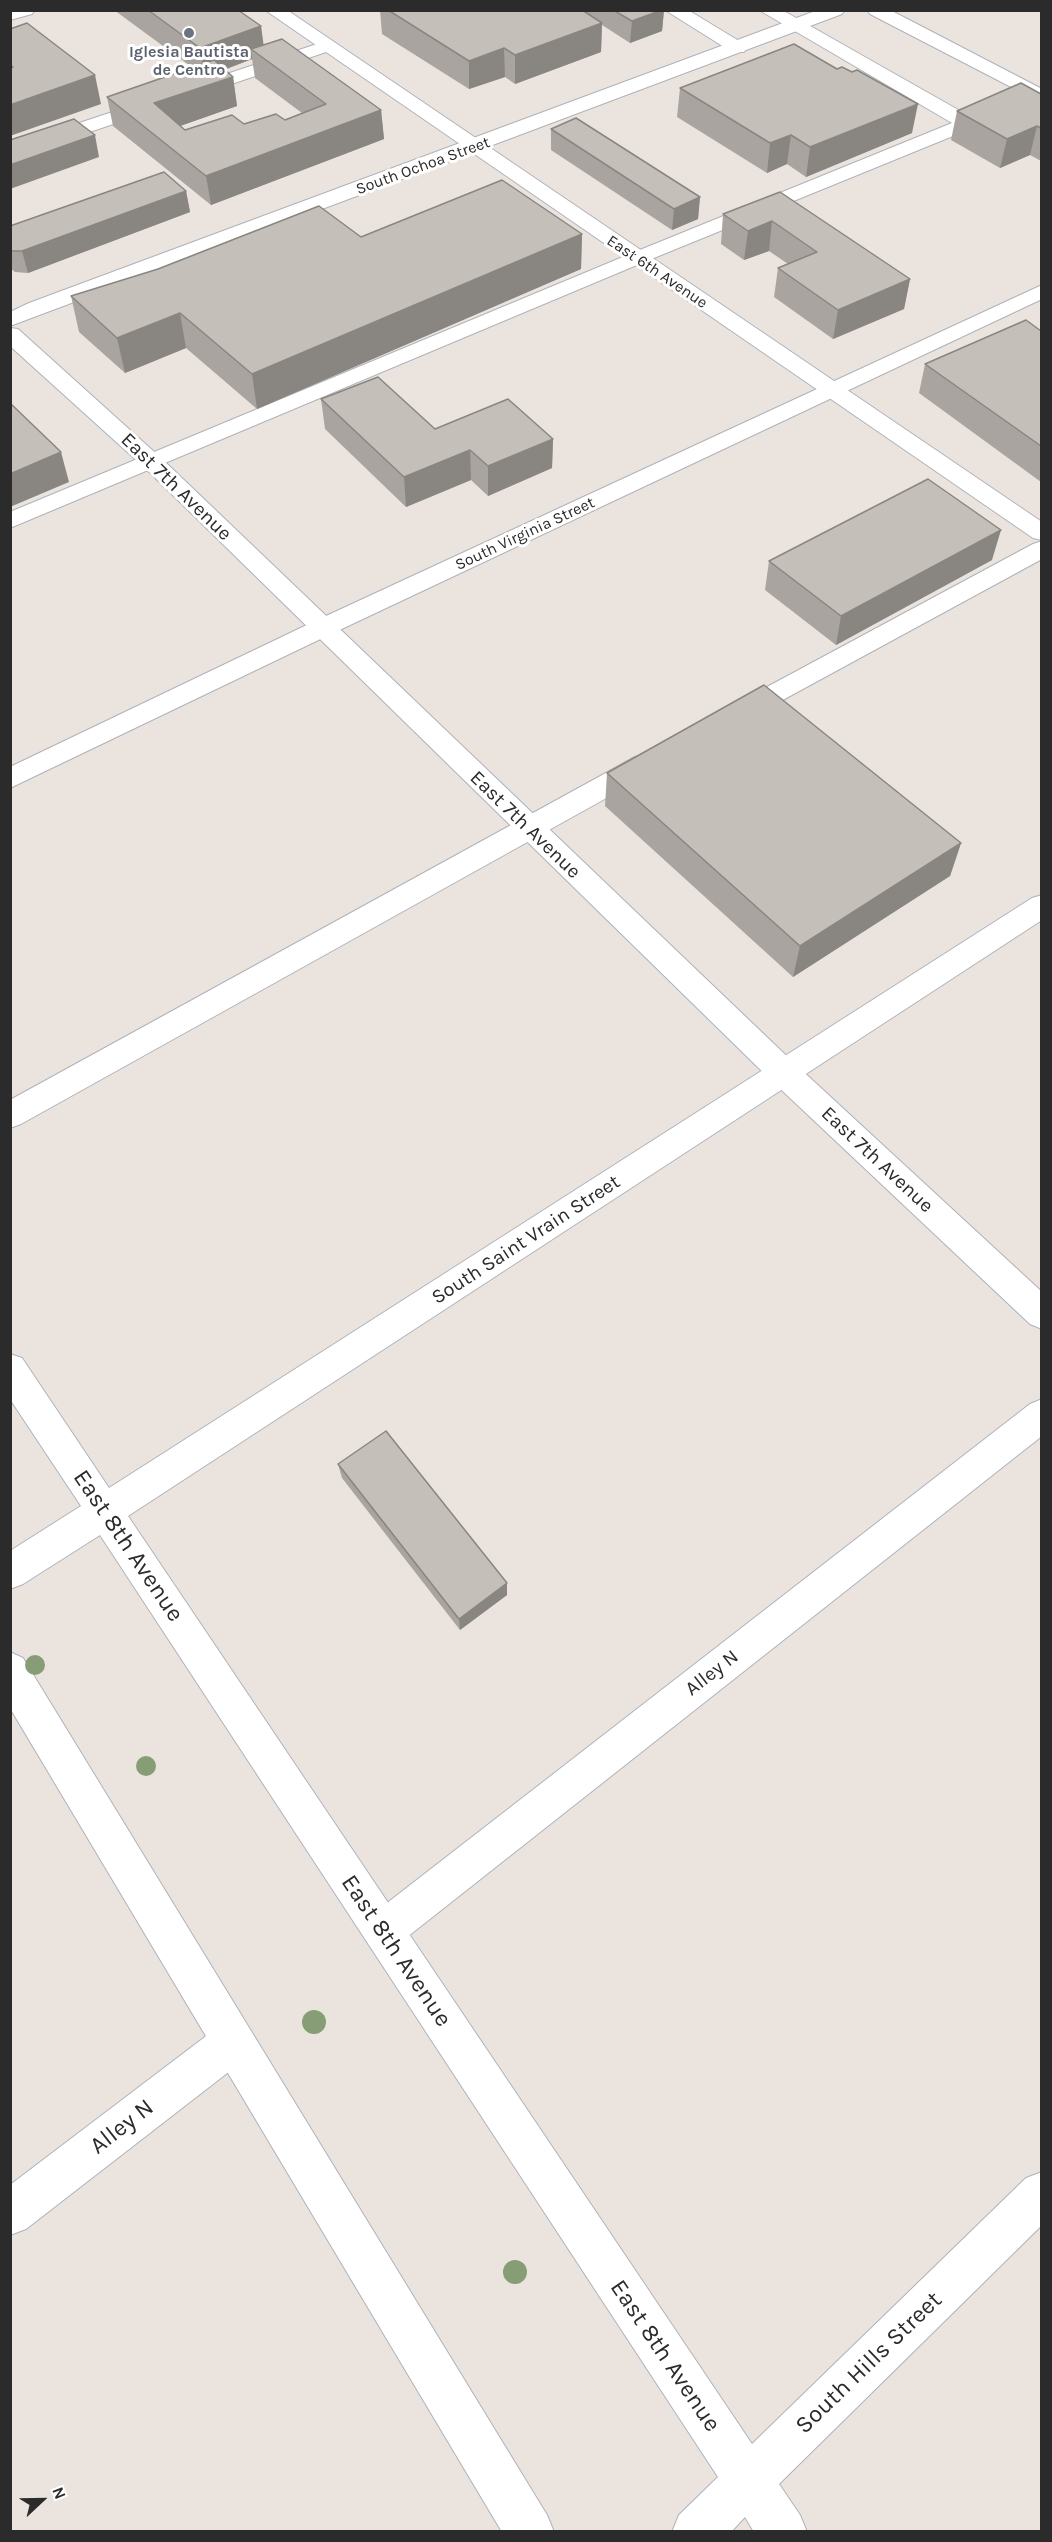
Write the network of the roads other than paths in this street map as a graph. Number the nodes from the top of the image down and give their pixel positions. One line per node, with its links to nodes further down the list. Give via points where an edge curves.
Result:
1 (26, 10): 7 (street)
2 (274, 10): 9 (street, East 6th Avenue)
3 (674, 10): 10 (street)
4 (768, 10): 8 (street)
5 (836, 10): 8 (street, South Ochoa Street)
6 (876, 10): 11 (street)
7 (10, 15)
8 (795, 26): 10 (street, South Ochoa Street); 12 (street)
9 (326, 46): 13 (street, East 6th Avenue); 14 (street)
10 (738, 48): 13 (street, South Ochoa Street)
11 (1040, 95): 12 (street)
12 (967, 123): 15 (street)
13 (473, 147): 15 (street, East 6th Avenue); 17 (street, South Ochoa Street)
14 (10, 153)
15 (637, 258): 19 (street, East 6th Avenue); 20 (street)
16 (1041, 291): 19 (street, South Virginia Street)
17 (10, 320)
18 (10, 334): 20 (street, East 7th Avenue)
19 (834, 391): 22 (street, East 6th Avenue); 24 (street, South Virginia Street)
20 (153, 463): 21 (street); 24 (street, East 7th Avenue)
21 (10, 521)
22 (1041, 533)
23 (1041, 549): 25 (street)
24 (322, 628): 27 (street, South Virginia Street); 28 (street, East 7th Avenue)
25 (717, 725)
26 (664, 754): 28 (street)
27 (10, 779)
28 (528, 828): 30 (street, East 7th Avenue); 31 (street)
29 (1041, 906): 30 (street, South Saint Vrain Street)
30 (784, 1073): 32 (street, East 7th Avenue); 35 (street, South Saint Vrain Street)
31 (10, 1115)
32 (1041, 1314)
33 (10, 1369): 35 (street, East 8th Avenue)
34 (1041, 1415): 38 (street, Alley N)
35 (106, 1512): 36 (street, South Saint Vrain Street); 38 (street, East 8th Avenue)
36 (10, 1572)
37 (10, 1671): 39 (street)
38 (383, 1931): 42 (street, East 8th Avenue)
39 (233, 2042): 41 (street, Alley N); 43 (street)
40 (1041, 2194): 42 (street, South Hills Street)
41 (10, 2213)
42 (748, 2482): 44 (street, South Hills Street); 45 (street, East 8th Avenue)
43 (530, 2532)
44 (696, 2532)
45 (783, 2532)

